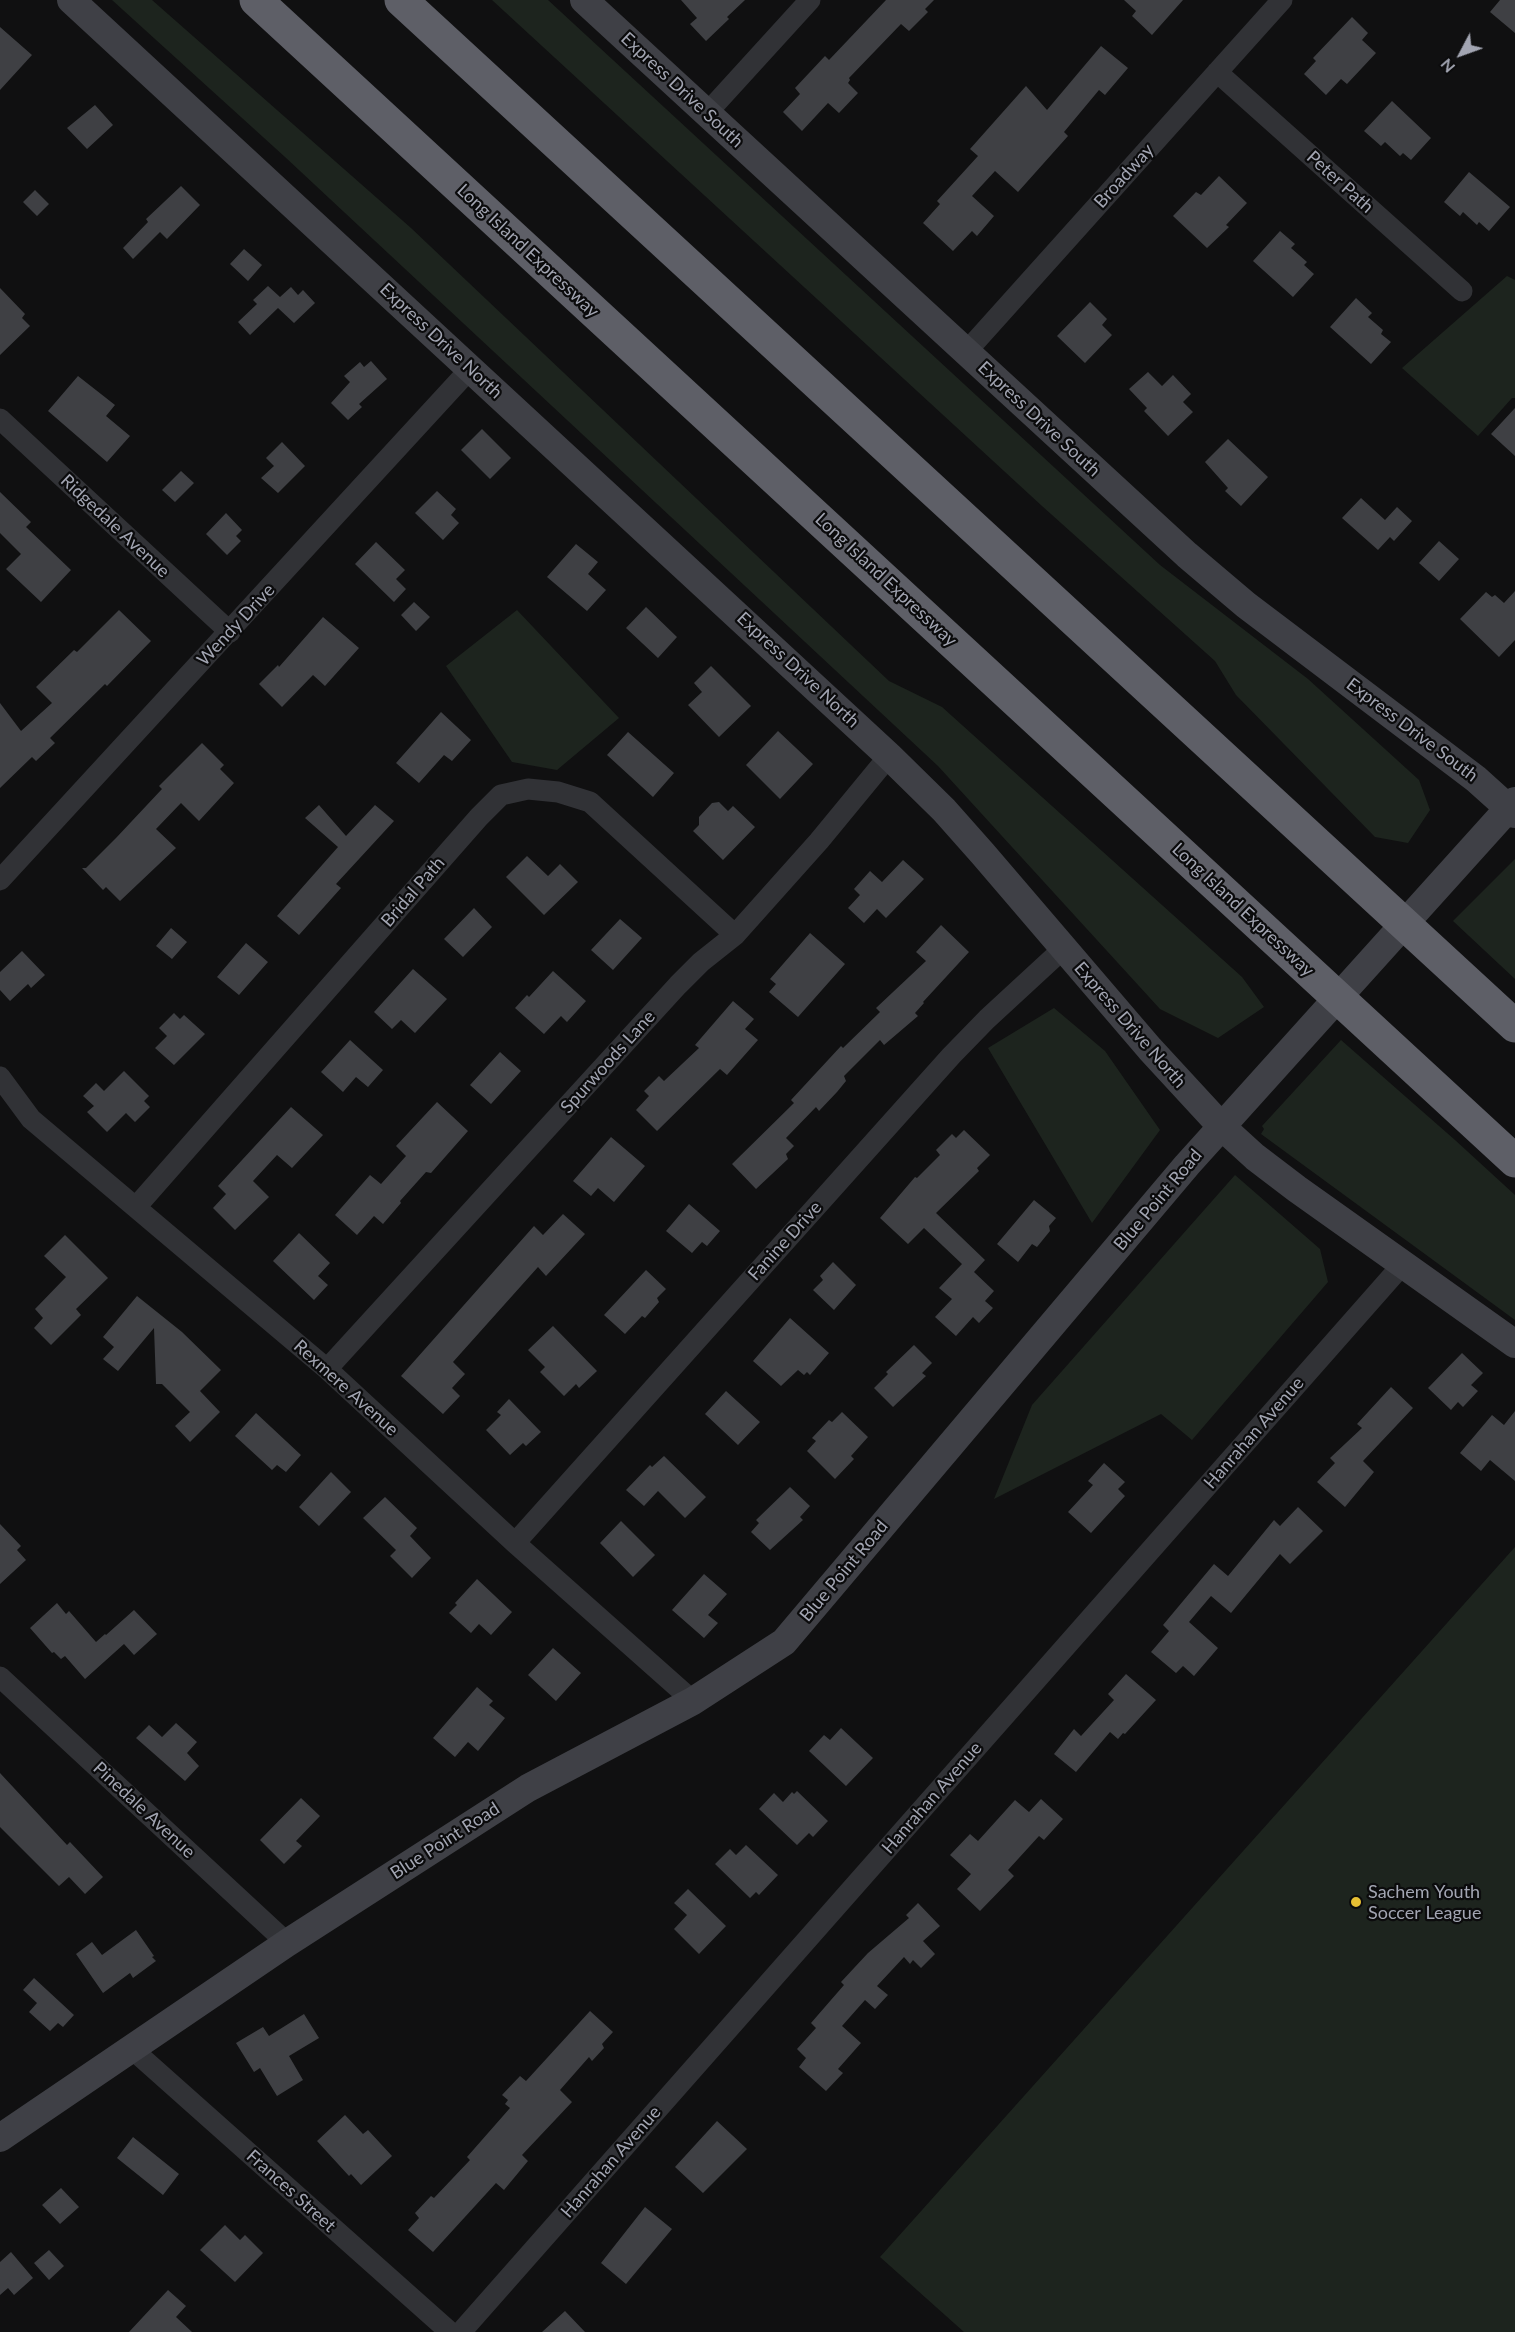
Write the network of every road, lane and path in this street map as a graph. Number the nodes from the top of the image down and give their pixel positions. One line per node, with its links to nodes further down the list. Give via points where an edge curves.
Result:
1 (71, 0): 11 (main road, Express Drive North)
2 (256, 0): 22 (highway, Long Island Expressway)
3 (401, 0): 19 (highway)
4 (584, 0): 8 (main road, Express Drive South)
5 (810, 0): 8 (street)
6 (1282, 0): 7 (street, Broadway)
7 (1217, 72): 9 (street, Peter Path); 10 (street, Broadway)
8 (707, 113): 10 (main road, Express Drive South)
9 (1462, 291)
10 (966, 352): 15 (main road, Express Drive South, via 1221,584)
11 (471, 368): 13 (street, Wendy Drive); 14 (main road, Express Drive North)
12 (0, 419): 13 (street, Ridgedale Avenue)
13 (230, 632): 16 (street, Wendy Drive)
14 (890, 756): 17 (street, Spurwoods Lane); 18 (main road, Express Drive North, via 952,819)
15 (1513, 808): 21 (main road, Blue Point Road)
16 (0, 880)
17 (735, 935): 23 (street, Bridal Path, via 590,802 558,792 528,789 501,795); 26 (street, Spurwoods Lane, via 678,985)
18 (1064, 948): 21 (main road, Express Drive North); 27 (street, Fanine Drive, via 951,1056)
19 (1515, 1026)
20 (0, 1077): 23 (street, Rexmere Avenue, via 30,1119)
21 (1221, 1126): 24 (main road, Express Drive North, via 1255,1157); 29 (main road, Blue Point Road, via 784,1642)
22 (1515, 1161)
23 (136, 1207): 26 (street, Rexmere Avenue)
24 (1403, 1264): 25 (main road, Express Drive North); 34 (street, Hanrahan Avenue)
25 (1515, 1344)
26 (327, 1369): 27 (street, Rexmere Avenue)
27 (515, 1542): 29 (street, Rexmere Avenue)
28 (0, 1677): 30 (street, Pinedale Avenue)
29 (693, 1701): 30 (main road, Blue Point Road, via 528,1788)
30 (287, 1943): 31 (main road, Blue Point Road)
31 (132, 2049): 32 (main road, Blue Point Road); 33 (street, Frances Street)
32 (0, 2138)
33 (450, 2332)
34 (462, 2332)

